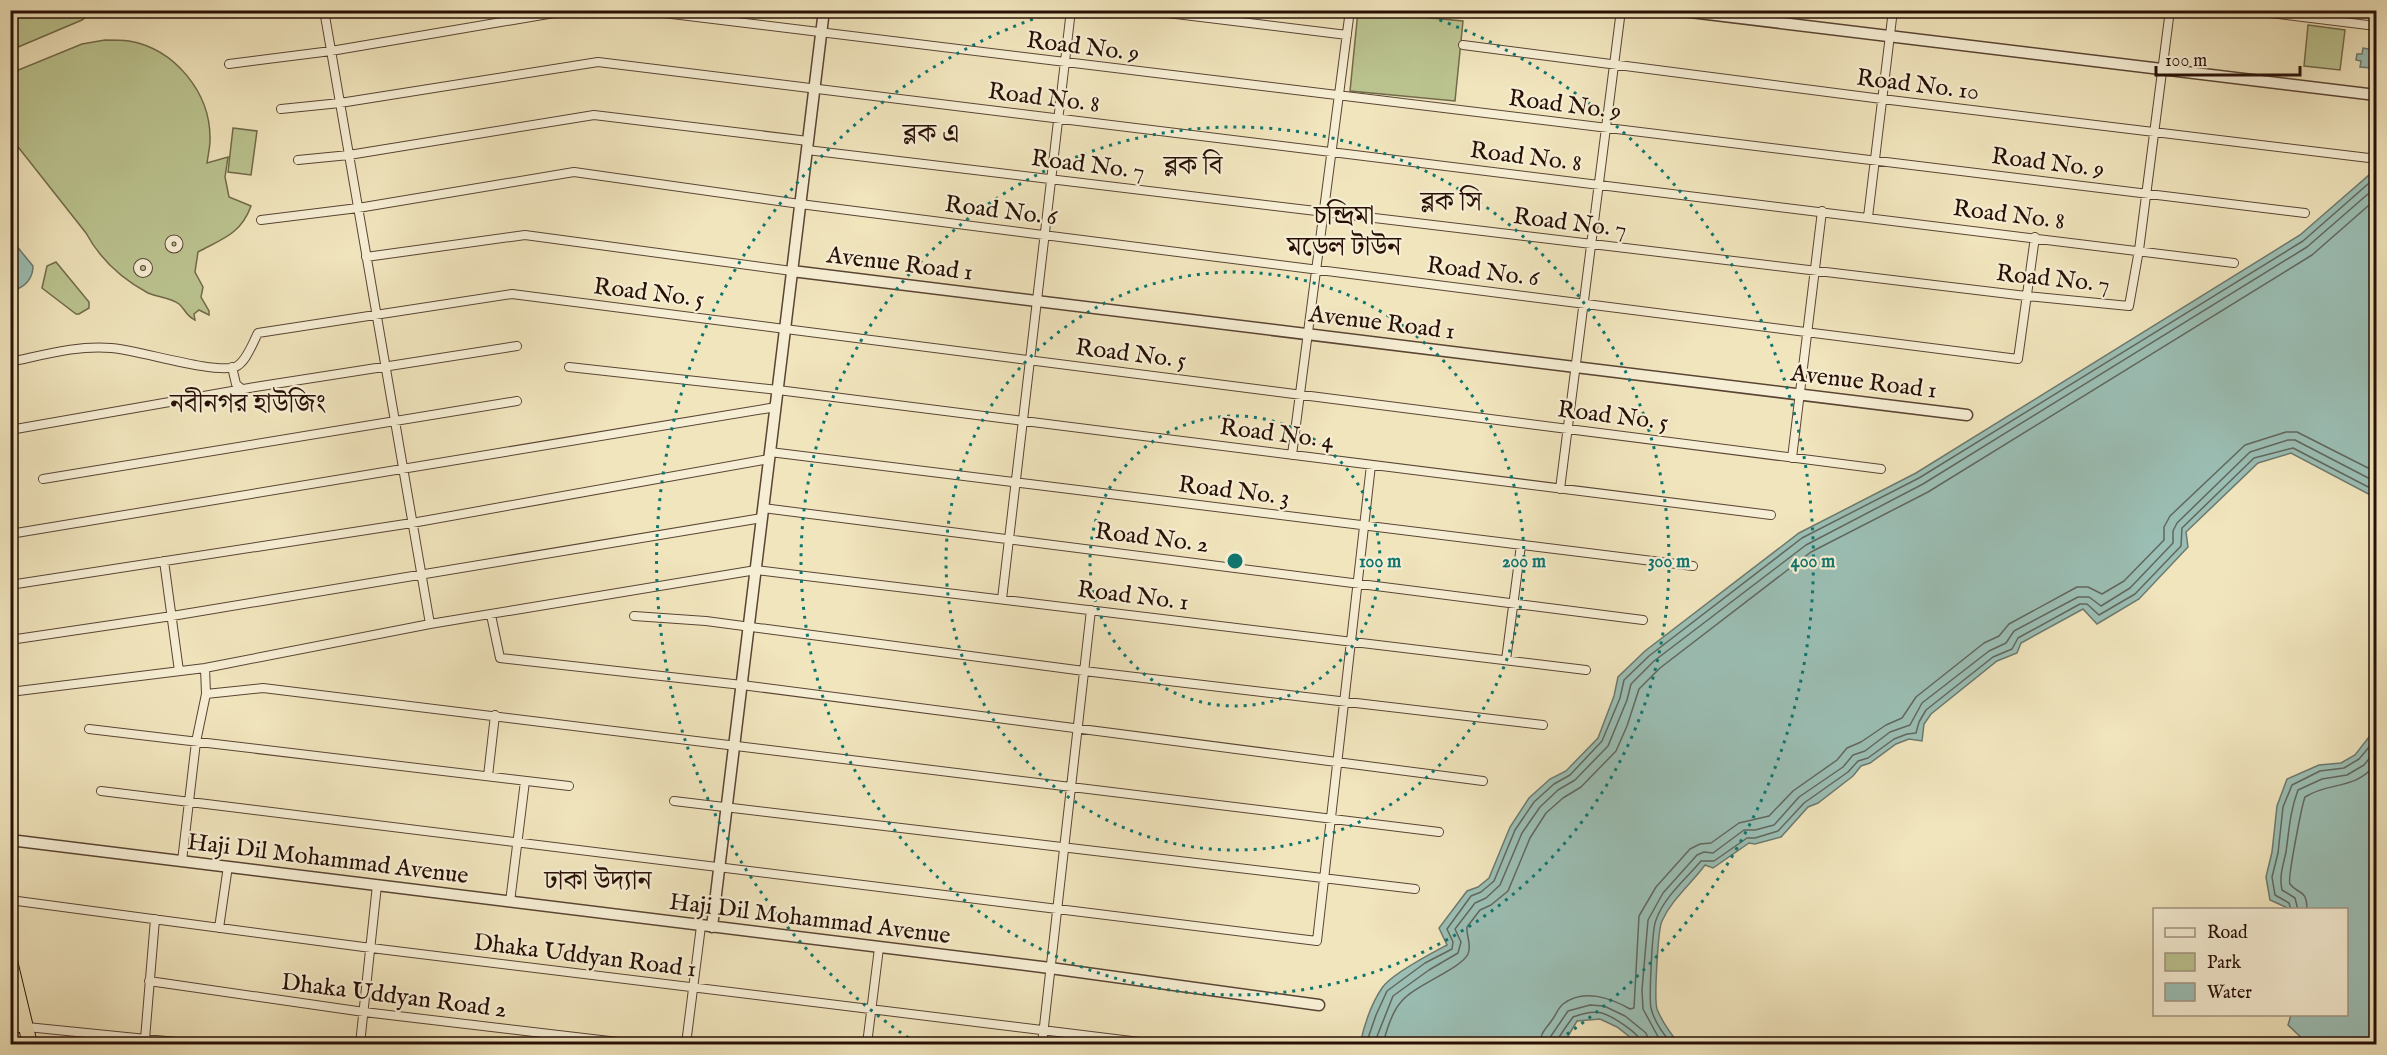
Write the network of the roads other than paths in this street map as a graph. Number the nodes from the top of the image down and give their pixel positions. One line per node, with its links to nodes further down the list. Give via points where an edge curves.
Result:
1 (324, 10): 18 (street)
2 (572, 10): 18 (street)
3 (639, 10): 14 (street, Road No. 9)
4 (824, 10): 14 (street)
5 (1071, 10): 19 (street)
6 (1143, 10): 15 (street)
7 (1350, 10): 15 (street)
8 (1621, 10): 21 (street)
9 (1674, 10): 16 (street)
10 (1893, 10): 16 (street)
11 (2170, 10): 22 (street)
12 (2246, 10): 13 (street)
13 (2376, 26)
14 (821, 34): 19 (street, Road No. 9); 23 (street)
15 (1347, 35): 25 (street)
16 (1890, 37): 22 (street); 26 (street)
17 (1463, 45): 21 (street, Road No. 10)
18 (331, 51): 20 (street); 27 (street)
19 (1065, 63): 25 (street, Road No. 9); 29 (street)
20 (229, 64)
21 (1615, 64): 26 (street, Road No. 10); 30 (street)
22 (2162, 69): 24 (street); 31 (street)
23 (814, 89): 27 (street, Road No. 8, via 598,62); 29 (street, Road No. 8); 32 (street)
24 (2376, 95)
25 (1339, 96): 30 (street, Road No. 9); 33 (street)
26 (1882, 99): 31 (street, Road No. 10); 37 (street)
27 (340, 103): 28 (street, Road No. 8); 34 (street)
28 (281, 109)
29 (1058, 118): 33 (street, Road No. 8); 38 (street)
30 (1606, 129): 37 (street, Road No. 9); 39 (street)
31 (2154, 132): 35 (street, Road No. 10); 40 (street)
32 (807, 145): 34 (street, Road No. 7, via 594,115); 38 (street, Road No. 7); 41 (street)
33 (1332, 152): 39 (street, Road No. 8); 44 (street)
34 (348, 155): 36 (street, Road No. 7); 42 (street)
35 (2369, 158)
36 (298, 160)
37 (1875, 161): 40 (street, Road No. 9); 46 (street)
38 (1051, 180): 44 (street, Road No. 7); 48 (street)
39 (1599, 184): 43 (street, Road No. 8); 50 (street)
40 (2146, 194): 45 (street, Road No. 9); 51 (street)
41 (800, 204): 42 (street, Road No. 6, via 574,172); 48 (street, Road No. 6); 55 (street)
42 (358, 208): 47 (street, Road No. 6); 52 (street)
43 (1822, 211): 46 (street, Road No. 8); 56 (street)
44 (1324, 212): 50 (street, Road No. 7); 54 (street)
45 (2305, 213)
46 (1868, 217): 49 (street, Road No. 8)
47 (261, 220)
48 (1045, 235): 54 (street, Road No. 6); 58 (street)
49 (2035, 237): 51 (street, Road No. 8); 57 (street)
50 (1592, 244): 56 (street, Road No. 7); 59 (street)
51 (2139, 250): 53 (street, Road No. 8); 57 (street, Road No. 7, via 2129,306)
52 (366, 257): 55 (street, via 525,235); 60 (street)
53 (2234, 263)
54 (1316, 270): 59 (street, Road No. 6); 63 (street)
55 (792, 271): 58 (street, Avenue Road 1); 61 (street)
56 (1814, 271): 57 (street, Road No. 7); 62 (street)
57 (2026, 296): 62 (street, Road No. 6, via 2018,359)
58 (1037, 301): 63 (street, Avenue Road 1); 65 (street)
59 (1584, 304): 62 (street, Road No. 6); 69 (street)
60 (376, 314): 61 (street, Road No. 5, via 512,294); 67 (street, Road No. 5, via 258,333 241,363); 70 (street)
61 (785, 329): 65 (street, Road No. 5); 72 (street)
62 (1807, 332): 73 (street)
63 (1308, 334): 69 (street, Avenue Road 1); 74 (street)
64 (517, 346): 70 (street)
65 (1030, 360): 74 (street, Road No. 5); 79 (street)
66 (10, 362): 67 (street, via 80,347 112,348)
67 (232, 367): 71 (street, via 236,384)
68 (569, 367): 72 (street, Road No. 4)
69 (1576, 367): 73 (street, Avenue Road 1); 80 (street)
70 (385, 368): 71 (street); 78 (street)
71 (242, 389): 81 (street)
72 (778, 390): 76 (street); 79 (street, Road No. 4)
73 (1800, 394): 77 (street, Avenue Road 1); 84 (street)
74 (1300, 395): 80 (street, Road No. 5); 83 (street)
75 (517, 401): 78 (street)
76 (776, 407): 82 (street); 86 (street)
77 (1967, 415)
78 (394, 421): 86 (street); 88 (street)
79 (1023, 421): 83 (street, Road No. 4); 89 (street)
80 (1568, 429): 84 (street, Road No. 5); 90 (street)
81 (10, 430)
82 (770, 455): 89 (street, Road No. 3); 91 (street); 93 (street, Road No. 3)
83 (1292, 455): 85 (street, Road No. 4)
84 (1792, 458): 87 (street, Road No. 5)
85 (1371, 465): 90 (street, Road No. 4); 94 (street)
86 (403, 468): 93 (street); 95 (street)
87 (1881, 469)
88 (44, 479)
89 (1016, 482): 94 (street, Road No. 3); 96 (street)
90 (1560, 489): 92 (street, Road No. 4)
91 (763, 513): 96 (street, Road No. 2); 100 (street); 101 (street, Road No. 2)
92 (1771, 515)
93 (412, 524): 98 (street, Road No. 3); 101 (street)
94 (1364, 526): 97 (street, Road No. 3); 102 (street)
95 (10, 534)
96 (1009, 539): 102 (street, Road No. 2); 104 (street)
97 (1521, 545): 99 (street, Road No. 3); 105 (street)
98 (164, 561): 103 (street, Road No. 3); 108 (street)
99 (1694, 566)
100 (756, 570): 104 (street, Road No. 1); 107 (street, Road No. 1); 112 (street)
101 (421, 575): 108 (street, Road No. 2); 111 (street)
102 (1358, 583): 105 (street, Road No. 2); 114 (street)
103 (10, 585)
104 (1002, 599): 106 (street, Road No. 1)
105 (1513, 603): 110 (street, Road No. 2); 115 (street)
106 (1091, 610): 114 (street, Road No. 1); 117 (street)
107 (491, 615): 111 (street, Road No. 1); 120 (street, via 501,658)
108 (172, 616): 113 (street, Road No. 2); 119 (street)
109 (634, 616): 112 (street)
110 (1643, 620)
111 (430, 624): 116 (street, Road No. 1)
112 (749, 627): 117 (street); 120 (street)
113 (10, 640)
114 (1351, 641): 115 (street, Road No. 1); 123 (street)
115 (1506, 660): 118 (street, Road No. 1)
116 (204, 668): 119 (street, Road No. 1); 122 (street)
117 (1084, 670): 123 (street); 127 (street)
118 (1586, 670)
119 (179, 671): 121 (street, Road No. 1)
120 (742, 686): 127 (street); 129 (street)
121 (10, 692)
122 (206, 694): 124 (street, via 263,688); 128 (street)
123 (1344, 701): 125 (street); 130 (street)
124 (495, 716): 129 (street); 131 (street)
125 (1544, 726)
126 (89, 729): 128 (street)
127 (1077, 729): 130 (street); 135 (street)
128 (196, 742): 131 (street); 137 (street)
129 (734, 745): 135 (street); 139 (street)
130 (1337, 762): 133 (street); 140 (street)
131 (489, 776): 132 (street)
132 (525, 781): 134 (street); 143 (street)
133 (1483, 781)
134 (569, 786)
135 (1071, 786): 140 (street); 144 (street)
136 (101, 791): 137 (street)
137 (189, 801): 143 (street); 145 (street)
138 (674, 801): 139 (street)
139 (727, 807): 144 (street); 147 (street)
140 (1330, 821): 141 (street); 148 (street)
141 (1438, 832)
142 (10, 840): 145 (street, Haji Dil Mohammad Avenue)
143 (517, 842): 147 (street); 152 (street)
144 (1064, 847): 148 (street); 153 (street)
145 (182, 861): 146 (street, Haji Dil Mohammad Avenue)
146 (228, 867): 149 (street, Haji Dil Mohammad Avenue); 157 (street)
147 (720, 867): 153 (street); 156 (street)
148 (1324, 878): 150 (street); 153 (street, via 1317,941)
149 (377, 885): 152 (street, Haji Dil Mohammad Avenue); 158 (street)
150 (1415, 889)
151 (10, 900): 154 (street, Dhaka Uddyan Road 1)
152 (510, 902): 155 (street, Haji Dil Mohammad Avenue)
153 (1057, 909): 161 (street)
154 (155, 919): 157 (street, Dhaka Uddyan Road 1); 163 (street)
155 (700, 926): 156 (street, Haji Dil Mohammad Avenue); 164 (street)
156 (712, 927): 159 (street, Haji Dil Mohammad Avenue)
157 (219, 928): 158 (street, Dhaka Uddyan Road 1)
158 (370, 948): 164 (street, Dhaka Uddyan Road 1); 167 (street)
159 (879, 948): 161 (street, Haji Dil Mohammad Avenue); 166 (street)
160 (10, 961): 162 (highway)
161 (1050, 968): 165 (street, Haji Dil Mohammad Avenue); 170 (street)
162 (12, 978): 168 (highway)
163 (149, 981): 167 (street, Dhaka Uddyan Road 2); 171 (street)
164 (693, 988): 166 (street, Dhaka Uddyan Road 1); 177 (street)
165 (1318, 1005)
166 (870, 1010): 170 (street, Dhaka Uddyan Road 1); 178 (street)
167 (364, 1012): 175 (street); 176 (street, Dhaka Uddyan Road 2)
168 (27, 1027): 169 (street); 171 (street); 172 (highway)
169 (10, 1029)
170 (1043, 1032): 179 (street); 180 (street, Dhaka Uddyan Road 1)
171 (146, 1039): 173 (street)
172 (30, 1044)
173 (180, 1044): 174 (street)
174 (196, 1044)
175 (360, 1044)
176 (635, 1044)
177 (686, 1044)
178 (867, 1044)
179 (1042, 1044)
180 (1156, 1044)

